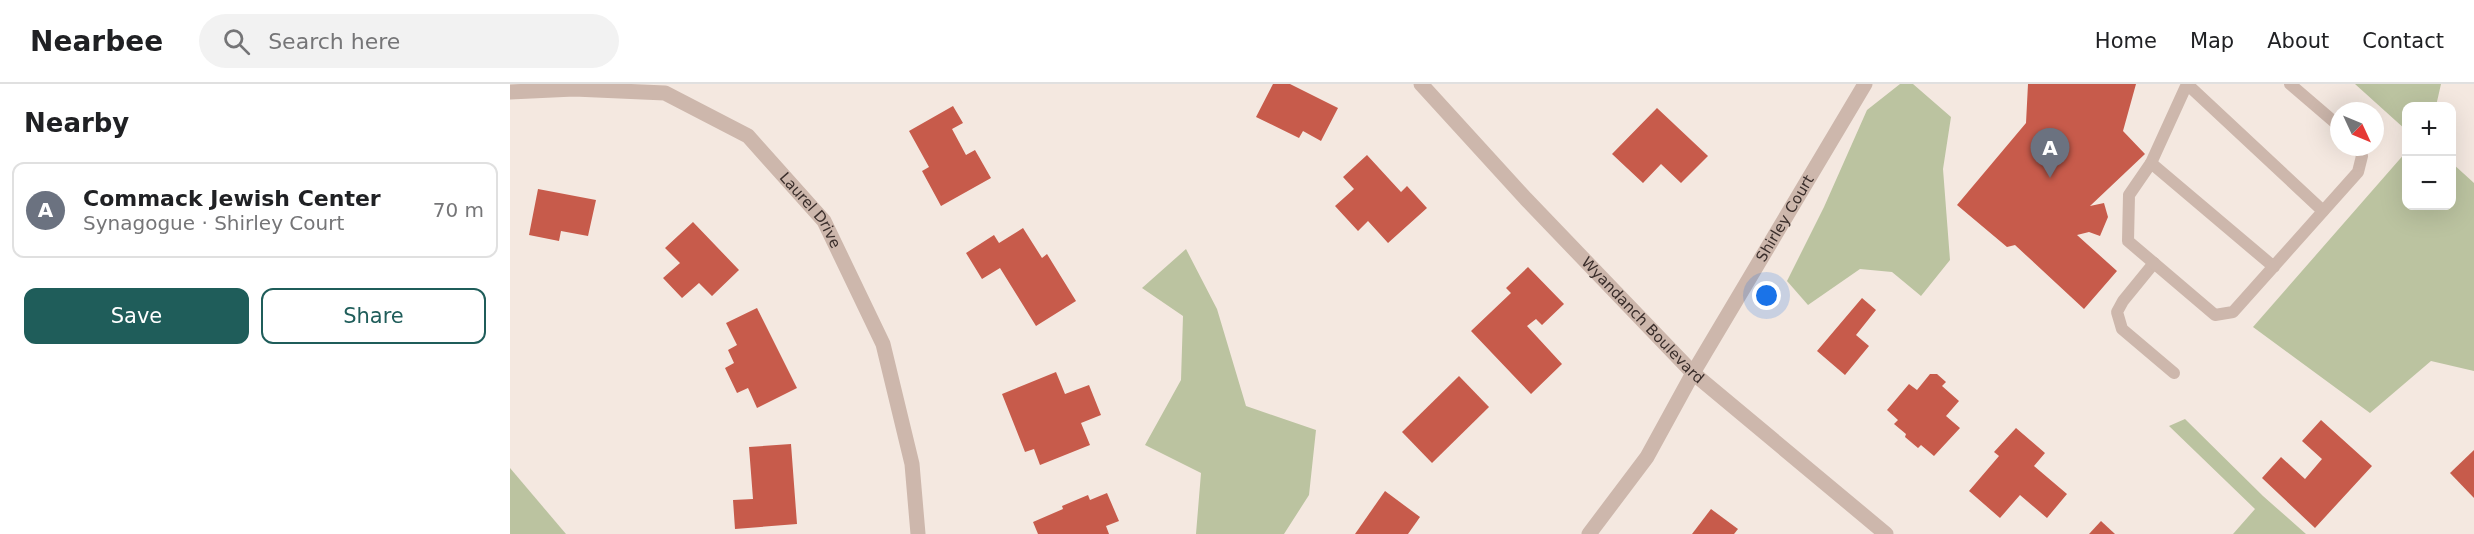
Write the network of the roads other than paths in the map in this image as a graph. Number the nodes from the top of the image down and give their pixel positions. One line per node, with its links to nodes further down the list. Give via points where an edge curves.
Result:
1 (1421, 84): 12 (street, Wyandanch Boulevard)
2 (1865, 84): 12 (street, Shirley Court)
3 (2187, 84): 8 (lane); 9 (lane)
4 (2290, 84): 6 (lane)
5 (510, 92): 14 (street, Laurel Drive, via 574,89 665,93 748,136 824,221 883,344 912,464)
6 (2330, 118)
7 (2362, 156): 9 (lane, via 2358,172)
8 (2151, 163): 10 (lane, via 2129,195 2128,241); 11 (lane)
9 (2323, 211): 11 (lane)
10 (2154, 263): 11 (lane, via 2215,315 2233,312); 13 (lane, via 2117,312 2122,328)
11 (2274, 267)
12 (1693, 373): 15 (street, Shirley Court, via 1647,457); 16 (street, Wyandanch Boulevard)
13 (2174, 373)
14 (918, 534)
15 (1589, 534)
16 (1886, 534)

